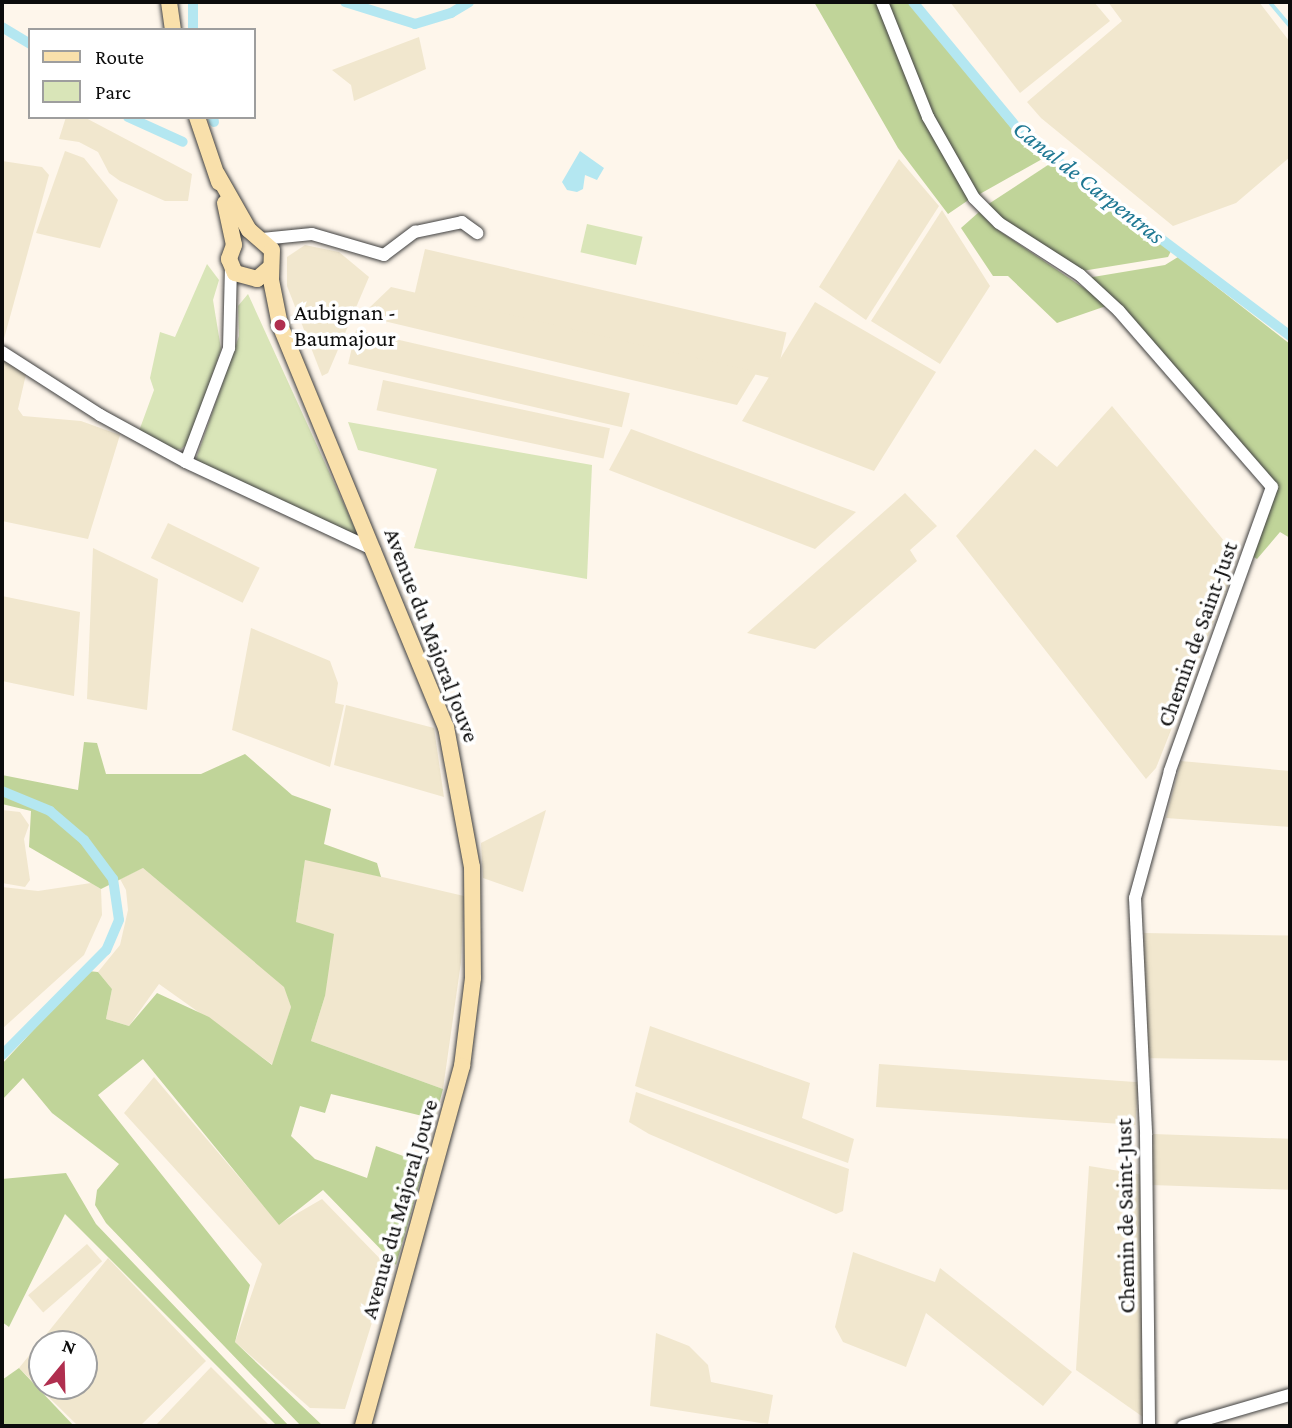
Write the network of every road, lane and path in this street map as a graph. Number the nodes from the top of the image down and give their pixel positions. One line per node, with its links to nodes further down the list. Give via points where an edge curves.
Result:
1 (169, 2): 3 (main road)
2 (882, 2): 20 (street, Chemin de Saint-Just, via 928,117 974,198 999,223 1080,275 1119,311 1272,487 1170,771 1135,898 1146,1135)
3 (173, 28)
4 (198, 119): 5 (main road, Avenue du Majoral Jouve)
5 (217, 174): 8 (main road, Avenue du Majoral Jouve); 9 (main road, Avenue du Majoral Jouve)
6 (477, 233): 7 (street, via 462,222 415,232 376,256 323,236)
7 (298, 235): 8 (street); 10 (street)
8 (259, 238): 9 (main road); 10 (main road, Avenue du Majoral Jouve)
9 (234, 244): 11 (main road, Avenue du Majoral Jouve)
10 (272, 263): 12 (main road, via 263,277); 14 (main road, Avenue du Majoral Jouve)
11 (231, 267): 12 (main road, Avenue du Majoral Jouve); 13 (street)
12 (249, 280): 13 (street); 14 (main road, Avenue du Majoral Jouve)
13 (227, 306): 16 (street, via 229,348)
14 (280, 324): 17 (main road, Avenue du Majoral Jouve)
15 (2, 352): 16 (street, via 100,415)
16 (186, 462): 17 (street)
17 (377, 551): 19 (main road, Avenue du Majoral Jouve, via 435,695 453,754 472,867 475,938 462,1066)
18 (1290, 1395): 21 (street)
19 (363, 1426)
20 (1149, 1426)
21 (1184, 1426)

